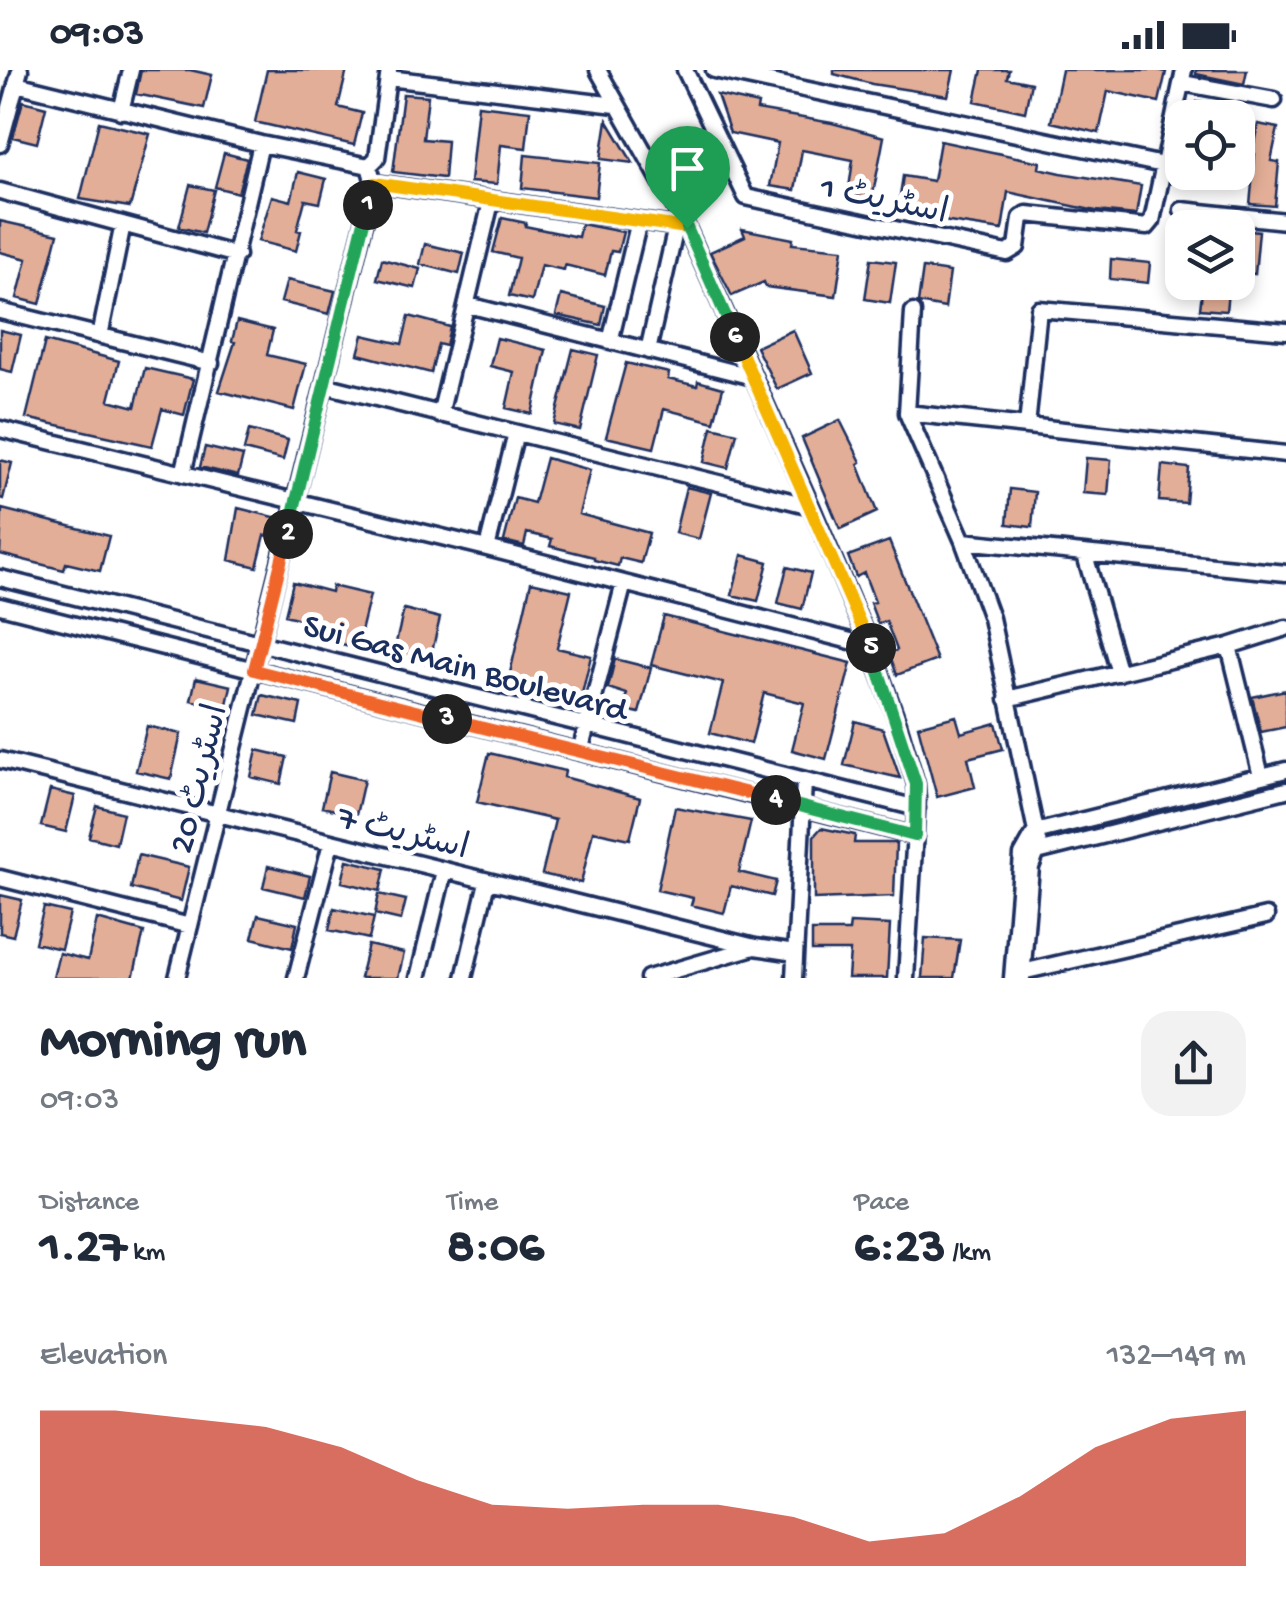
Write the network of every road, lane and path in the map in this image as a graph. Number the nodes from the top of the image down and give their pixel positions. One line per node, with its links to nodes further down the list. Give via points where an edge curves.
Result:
1 (132, 70): 10 (street)
2 (598, 70): 9 (street)
3 (714, 70): 13 (street)
4 (689, 71): 13 (street, اسٹریٹ 1, via 742,190 754,200 1008,253 1018,247 1027,214 1147,227)
5 (388, 74): 9 (street); 14 (street, via 377,158)
6 (1183, 76): 8 (street); 13 (street)
7 (18, 77): 10 (street); 11 (street)
8 (1274, 100)
9 (616, 106): 22 (street)
10 (122, 110): 12 (street)
11 (0, 144)
12 (262, 144): 14 (street); 23 (street)
13 (1163, 165)
14 (369, 166): 15 (street)
15 (374, 183): 17 (street); 33 (street, اسٹریٹ 20)
16 (0, 191): 21 (street)
17 (491, 202): 20 (street); 24 (street)
18 (1255, 217): 19 (street)
19 (1286, 220)
20 (639, 221): 22 (street); 29 (street)
21 (123, 224): 23 (street); 28 (street)
22 (682, 227): 30 (street); 32 (street)
23 (238, 255): 31 (street)
24 (468, 305): 29 (street); 35 (street)
25 (0, 311): 28 (street)
26 (912, 312): 34 (street)
27 (1286, 331): 36 (street, via 1039,309)
28 (100, 336): 31 (street)
29 (610, 342): 30 (street)
30 (648, 351): 32 (street)
31 (211, 362): 40 (street)
32 (753, 377): 42 (street)
33 (324, 386): 35 (street); 41 (street, اسٹریٹ 20)
34 (908, 412): 36 (street); 43 (street)
35 (440, 415): 38 (street)
36 (1028, 426): 39 (street)
37 (0, 429): 40 (street)
38 (516, 433): 42 (street); 44 (street)
39 (1286, 454)
40 (183, 474): 41 (street)
41 (296, 502): 44 (street); 51 (street, اسٹریٹ 20)
42 (811, 506): 52 (street)
43 (963, 541): 45 (street); 56 (street, via 991,618)
44 (487, 548): 48 (street)
45 (1086, 555): 46 (street); 55 (street)
46 (1286, 574)
47 (0, 578): 51 (street, Sui Gas Main Boulevard)
48 (624, 583): 52 (street); 57 (street)
49 (0, 606): 54 (street, Sui Gas Main Boulevard)
50 (1286, 628): 53 (street)
51 (261, 642): 54 (street, اسٹریٹ 20); 57 (street, Sui Gas Main Boulevard)
52 (870, 646): 65 (street, via 912,771)
53 (1230, 646): 55 (street); 61 (street)
54 (254, 670): 58 (street, Sui Gas Main Boulevard); 66 (street, اسٹریٹ 20)
55 (1119, 674): 56 (street)
56 (1008, 699): 67 (street)
57 (586, 727): 58 (street); 62 (street, Sui Gas Main Boulevard)
58 (580, 752): 64 (street, Sui Gas Main Boulevard)
59 (0, 760): 66 (street, اسٹریٹ 7)
60 (1286, 770): 61 (street)
61 (1260, 776): 67 (street)
62 (804, 782): 64 (street); 65 (street, Sui Gas Main Boulevard)
63 (1286, 790): 70 (street)
64 (801, 806): 68 (street, Sui Gas Main Boulevard); 77 (street)
65 (917, 808): 68 (street)
66 (219, 813): 69 (street, اسٹریٹ 7); 75 (street, اسٹریٹ 20)
67 (1035, 832): 70 (street); 78 (street, via 1022,855)
68 (915, 836): 85 (street)
69 (331, 843): 71 (street, اسٹریٹ 7); 80 (street)
70 (1040, 850): 78 (street, via 1031,866)
71 (444, 872): 73 (street, اسٹریٹ 7); 81 (street)
72 (0, 878): 75 (street)
73 (487, 882): 76 (street, اسٹریٹ 7); 82 (street)
74 (1266, 916): 78 (street)
75 (190, 926): 79 (street, اسٹریٹ 20)
76 (755, 947): 77 (street, اسٹریٹ 7); 83 (street)
77 (795, 953): 84 (street)
78 (1019, 976)
79 (177, 978)
80 (296, 978)
81 (418, 978)
82 (464, 978)
83 (648, 978)
84 (794, 978)
85 (906, 978)

